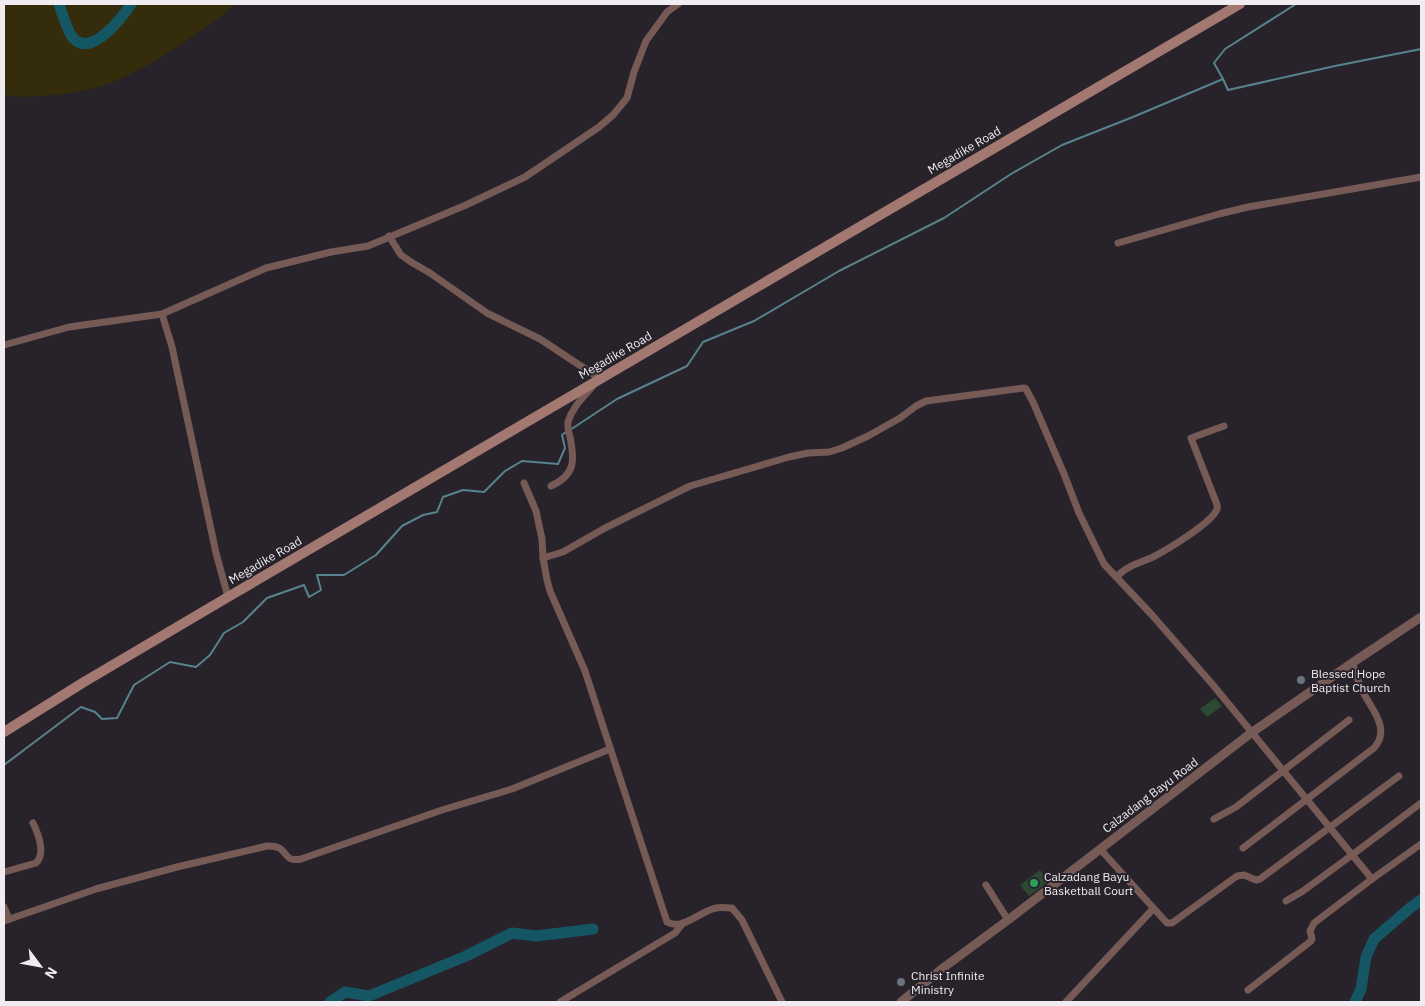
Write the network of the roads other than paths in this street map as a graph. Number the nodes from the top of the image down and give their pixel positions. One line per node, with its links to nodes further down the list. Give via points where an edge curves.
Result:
1 (678, 4): 4 (street, via 667,12 646,41 627,98 614,115 525,177)
2 (1240, 4): 8 (main road, Megadike Road)
3 (1421, 177): 5 (street, via 1244,208)
4 (389, 236): 6 (street, via 368,246 266,268); 8 (street, via 401,255 411,262)
5 (1118, 243)
6 (162, 314): 7 (street, via 69,327); 14 (street)
7 (4, 345)
8 (599, 378): 11 (street, via 582,397 567,424 574,455 569,473); 14 (main road, Megadike Road)
9 (1224, 426): 13 (street, via 1192,438 1216,502 1216,511 1196,530)
10 (524, 483): 12 (street, via 536,511)
11 (551, 486)
12 (543, 558): 13 (street, via 562,552 690,486 789,457 842,448 926,401 1024,388 1033,402 1099,556); 20 (street, via 546,580 585,671)
13 (1117, 577): 19 (street)
14 (228, 596): 18 (main road, Megadike Road)
15 (1421, 617): 16 (street, Calzadang Bayu Road)
16 (1352, 663): 19 (street, Calzadang Bayu Road); 23 (street, via 1364,695 1381,724 1378,743)
17 (1349, 720): 21 (street)
18 (4, 732)
19 (1252, 733): 21 (street); 29 (street, Calzadang Bayu Road)
20 (610, 749): 38 (street, via 512,789 301,859 292,860 280,848 267,846 96,889); 40 (street, via 667,922)
21 (1282, 770): 23 (street); 25 (street, via 1236,807)
22 (1399, 776): 27 (street)
23 (1306, 799): 27 (street); 30 (street)
24 (1421, 803): 31 (street)
25 (1214, 819)
26 (33, 822): 32 (street, via 38,832 41,857 36,863)
27 (1330, 827): 31 (street); 37 (street, via 1260,879 1237,876 1172,923 1167,923)
28 (1421, 844): 33 (street)
29 (1100, 848): 37 (street); 39 (street, Calzadang Bayu Road)
30 (1243, 848)
31 (1352, 855): 33 (street); 35 (street)
32 (4, 872)
33 (1372, 879): 41 (street, via 1311,926 1311,941)
34 (986, 885): 39 (street)
35 (1286, 902)
36 (4, 907): 38 (street)
37 (1153, 909): 45 (street)
38 (6, 920)
39 (1008, 920): 44 (street, Calzadang Bayu Road)
40 (683, 923): 42 (street, via 676,933); 43 (street, via 715,908 732,908 742,920)
41 (1248, 990)
42 (560, 1002)
43 (782, 1002)
44 (901, 1002)
45 (1066, 1002)

